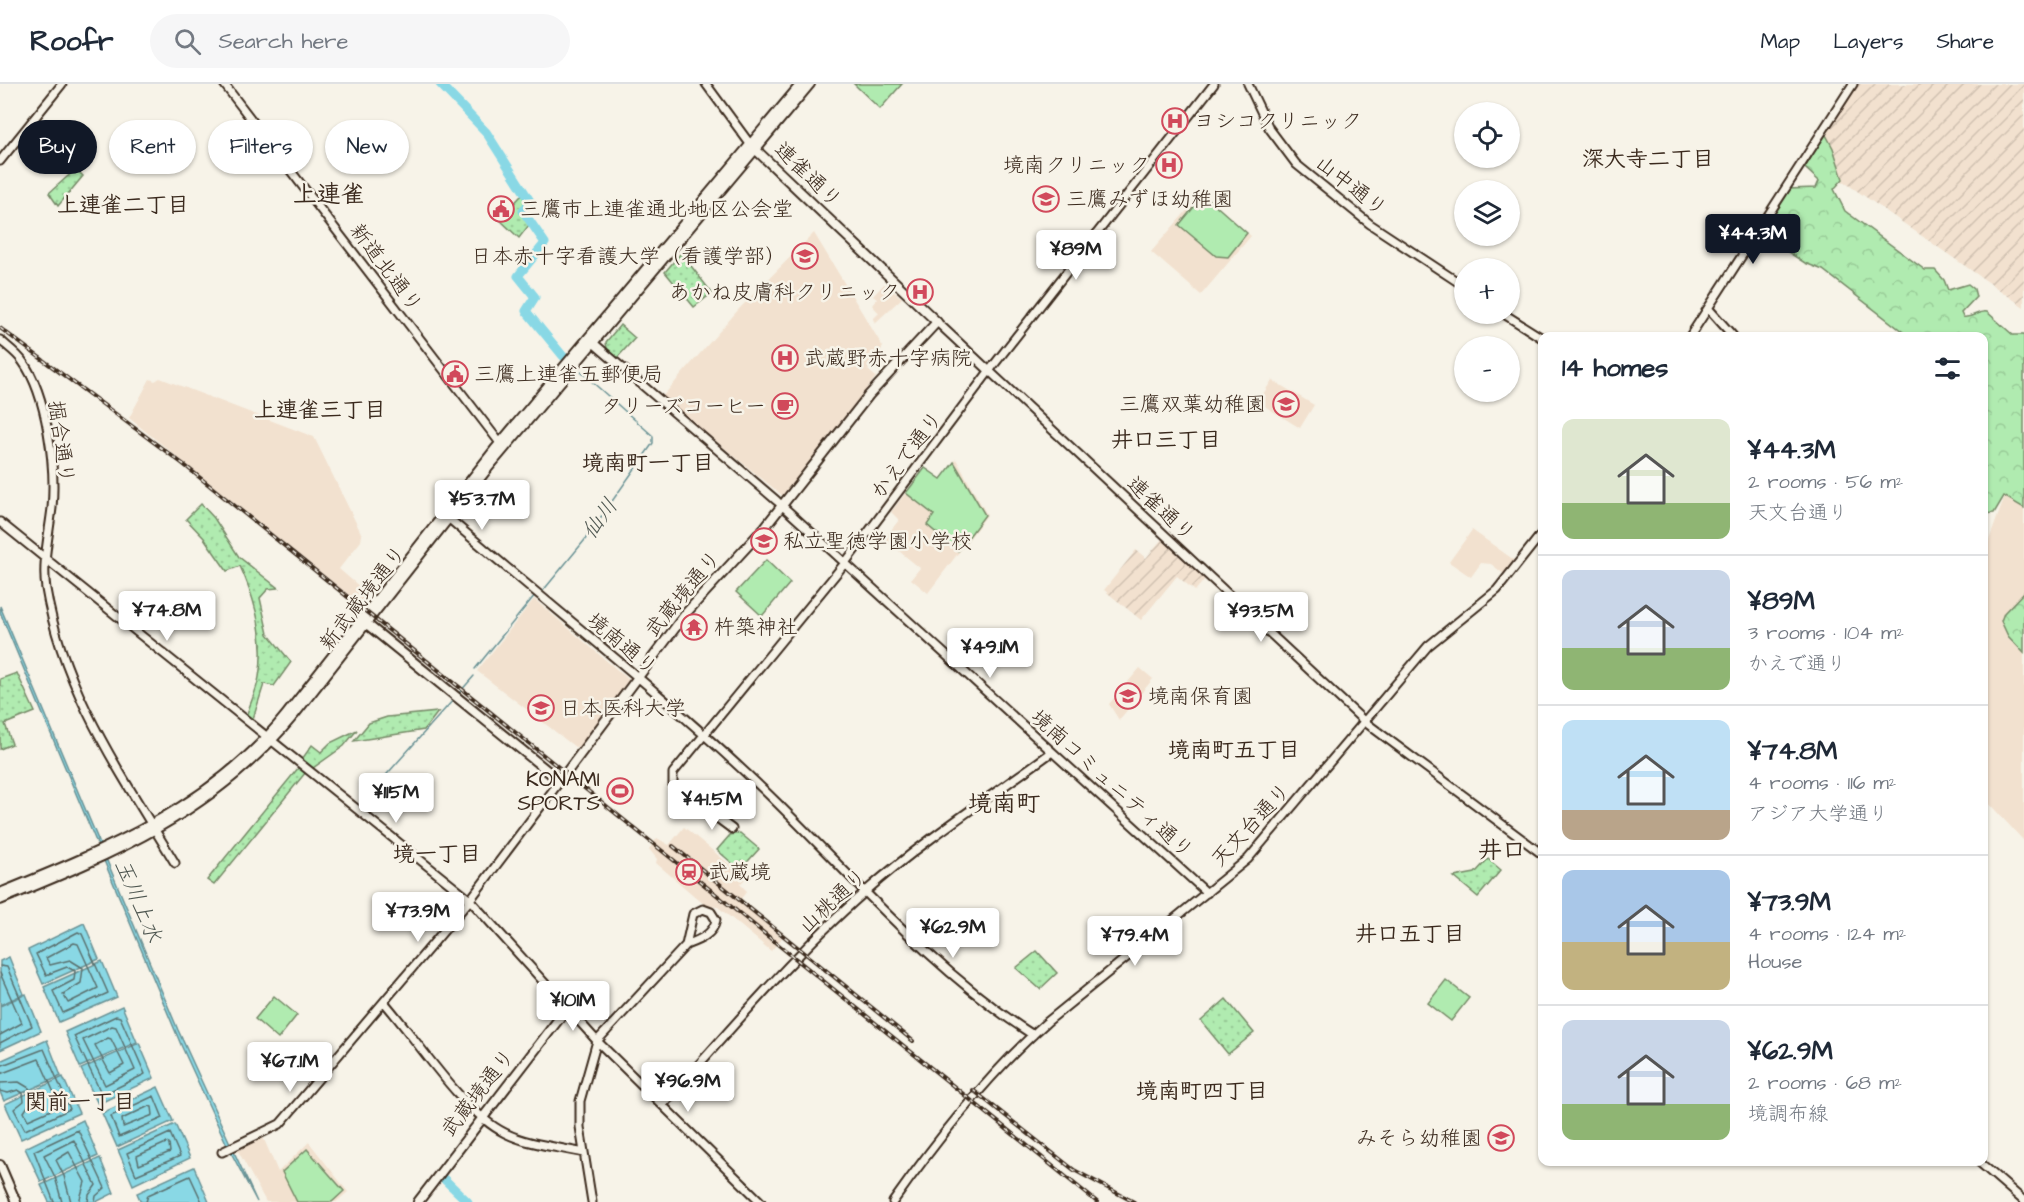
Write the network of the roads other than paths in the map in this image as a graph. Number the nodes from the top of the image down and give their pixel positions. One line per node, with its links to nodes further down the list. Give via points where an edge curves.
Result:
1 (62, 84): 10 (street)
2 (224, 84): 21 (street, 新道北通り)
3 (706, 84): 9 (street, 連雀通り)
4 (801, 84): 9 (main road)
5 (810, 84): 9 (main road)
6 (1214, 84): 20 (street, かえで通り)
7 (1248, 84): 11 (street, 山中通り, via 1269,128 1296,164 1370,224)
8 (1853, 84): 12 (street)
9 (753, 146): 13 (main road, 連雀通り); 19 (main road, 新武蔵境通り)
10 (0, 161)
11 (1454, 279)
12 (1709, 309): 15 (street); 16 (street)
13 (937, 322): 20 (street, 連雀通り); 22 (main road, 武蔵境通り, via 869,395)
14 (1520, 324): 17 (street)
15 (1693, 332)
16 (1729, 332)
17 (1538, 335)
18 (0, 340): 26 (street, 掘合通り, via 23,361 42,407 53,471)
19 (590, 340): 21 (main road, 新武蔵境通り); 22 (street, 境南コミュニティ通り); 23 (main road, 新武蔵境通り)
20 (989, 372): 27 (street, かえで通り); 30 (street, 連雀通り)
21 (500, 443): 23 (main road, 新武蔵境通り)
22 (782, 506): 27 (street, 境南コミュニティ通り); 29 (main road, 武蔵境通り, via 687,612)
23 (446, 516): 28 (main road, 新武蔵境通り); 29 (street, 境南通り)
24 (0, 522): 26 (street)
25 (1538, 538): 30 (street, 天文台通り, via 1497,591 1428,645)
26 (46, 561): 32 (street); 35 (street, 掘合通り, via 45,586 72,682)
27 (845, 563): 31 (street, かえで通り); 33 (street, 境南コミュニティ通り)
28 (364, 621): 32 (main road, 新武蔵境通り); 34 (main road)
29 (637, 678): 31 (street, 境南通り); 34 (main road, 武蔵境通り)
30 (1365, 722): 37 (street, 連雀通り); 42 (street, 天文台通り, via 1248,859)
31 (704, 736): 36 (street, かえで通り, via 673,773 672,782); 40 (street, 境南通り)
32 (269, 739): 35 (main road, 新武蔵境通り, via 220,788); 44 (street)
33 (1052, 752): 40 (street, 山桃通り); 42 (street, 境南コミュニティ通り)
34 (560, 781): 44 (street, 武蔵境通り)
35 (154, 828): 38 (main road, 新武蔵境通り); 39 (street, 掘合通り)
36 (732, 829)
37 (1538, 851)
38 (96, 855): 41 (main road, 新武蔵境通り); 43 (main road, 新武蔵境通り)
39 (175, 864)
40 (865, 892): 50 (street, 境南通り, via 938,963); 52 (street, 山桃通り, via 813,941)
41 (0, 893)
42 (1208, 893): 50 (street, 天文台通り)
43 (0, 900)
44 (470, 900): 48 (street, 武蔵境通り); 49 (street)
45 (687, 935): 46 (street); 46 (street, via 693,914 703,909 711,912 716,920 713,929); 47 (street)
46 (694, 942): 47 (street)
47 (686, 945): 51 (street)
48 (384, 1002): 53 (street); 54 (street, 武蔵境通り, via 280,1124)
49 (568, 1007): 51 (street); 53 (main road, 武蔵境通り)
50 (1033, 1035): 63 (street, 天文台通り, via 925,1157)
51 (597, 1041): 52 (street); 55 (street, via 580,1101)
52 (663, 1105): 62 (street)
53 (482, 1117): 55 (street, via 506,1134); 60 (main road, 武蔵境通り)
54 (222, 1152)
55 (585, 1154): 61 (street)
56 (0, 1165): 59 (main road)
57 (1984, 1166): 58 (street)
58 (2024, 1201)
59 (16, 1202)
60 (418, 1202)
61 (592, 1202)
62 (761, 1202)
63 (893, 1202)

